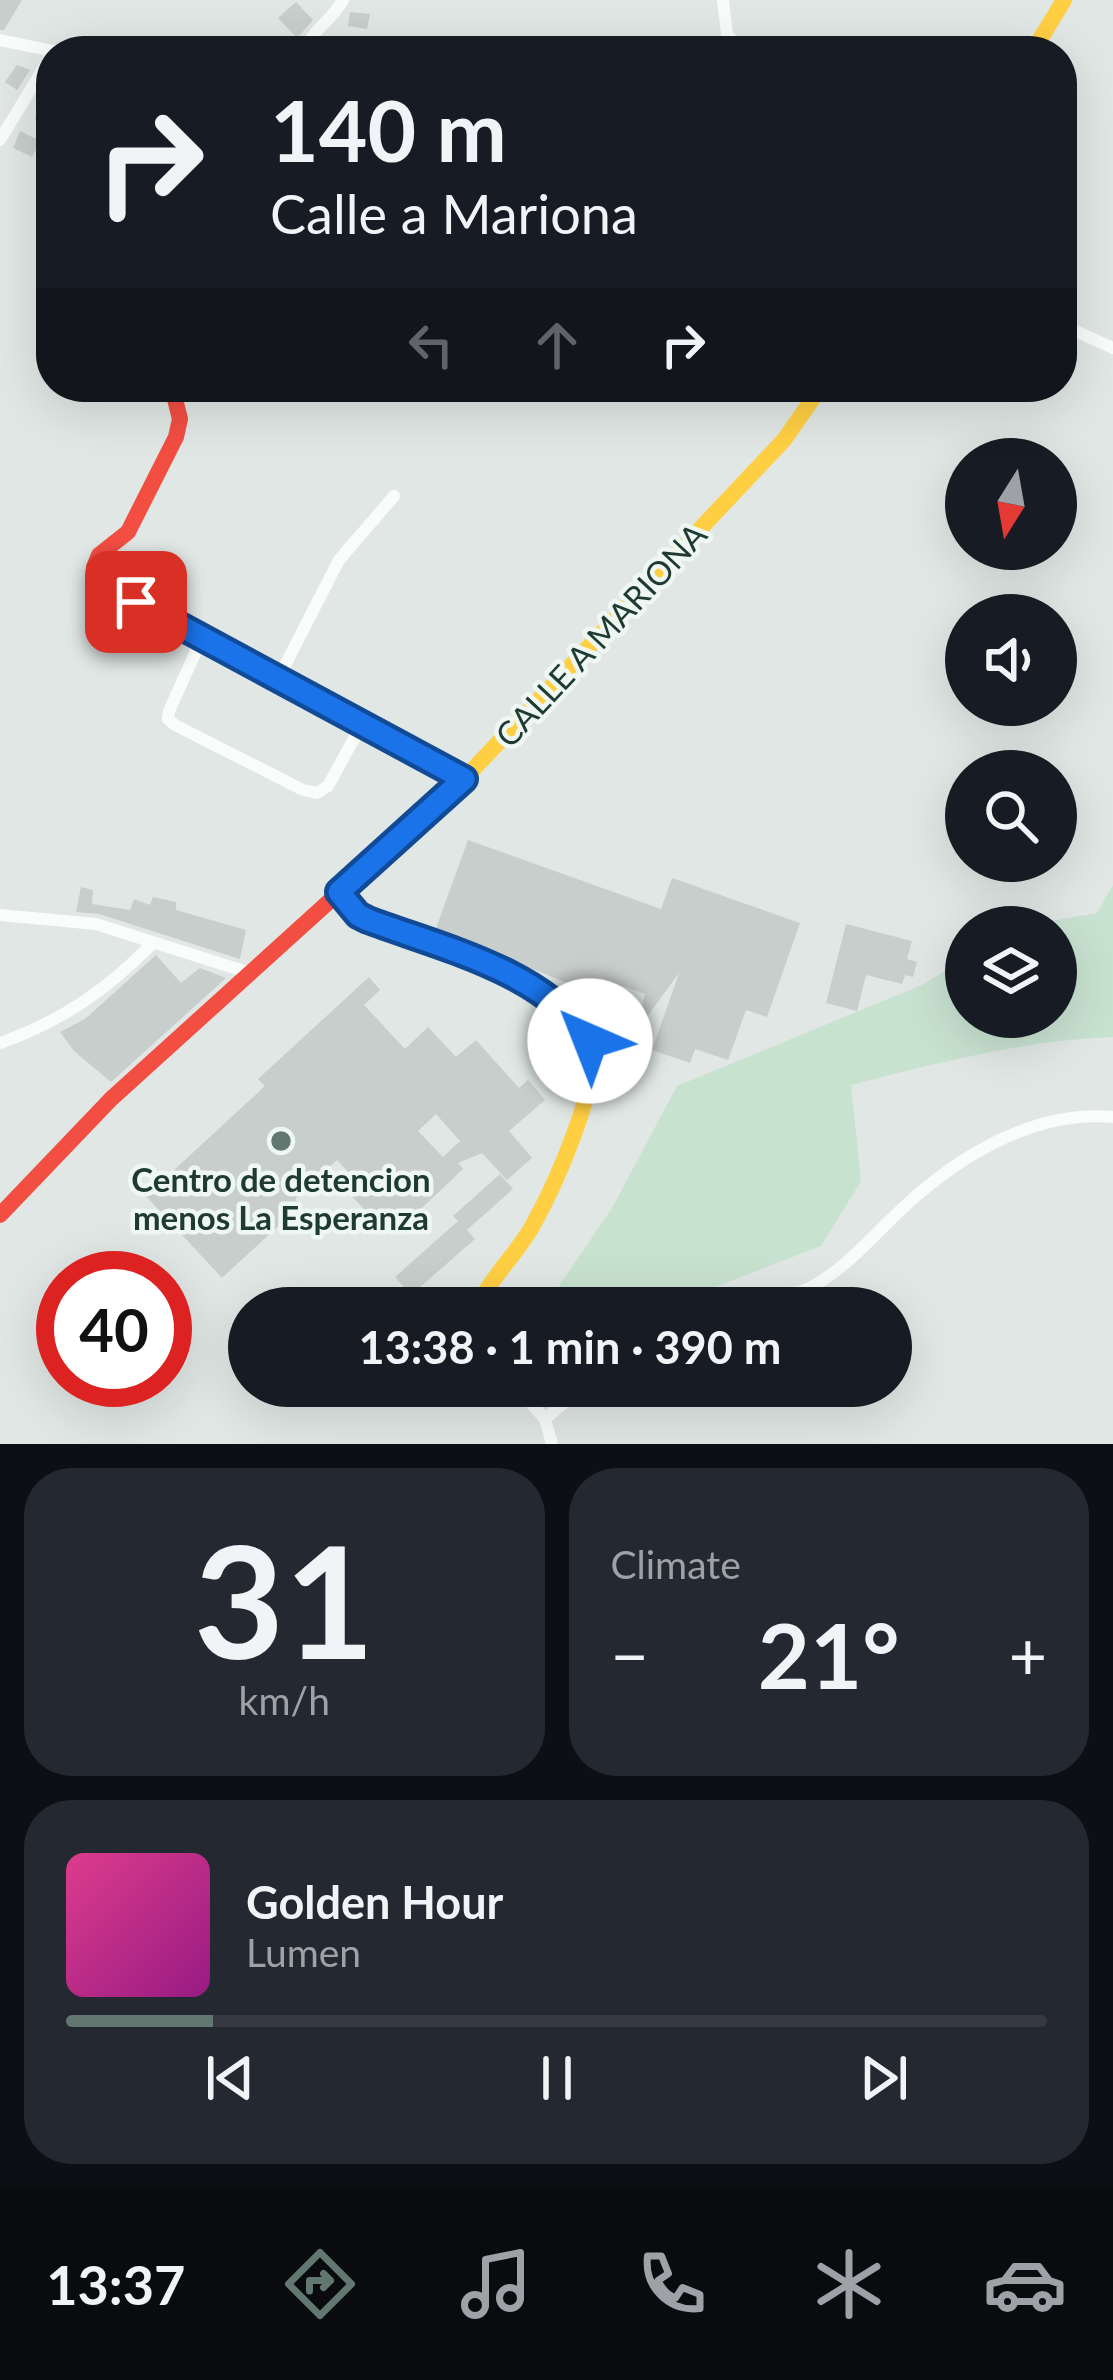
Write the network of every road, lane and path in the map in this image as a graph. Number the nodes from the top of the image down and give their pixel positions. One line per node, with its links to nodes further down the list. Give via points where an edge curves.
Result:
1 (343, 0): 4 (street)
2 (723, 0): 5 (street)
3 (1064, 0): 6 (street)
4 (312, 36)
5 (730, 36)
6 (1042, 36)
7 (0, 40): 8 (street)
8 (36, 49)
9 (36, 80): 10 (street)
10 (0, 140)
11 (1077, 332): 12 (street)
12 (1113, 348)
13 (176, 402): 16 (street, via 176,437 128,532 94,567 104,584)
14 (811, 402): 19 (street, CALLE A MARIONA, via 784,440)
15 (394, 496): 17 (street, via 339,560)
16 (202, 638): 17 (street); 18 (street, via 169,711 175,725 316,793 328,786)
17 (278, 679): 18 (street)
18 (362, 724): 19 (street)
19 (464, 779): 20 (street, CALLE A MARIONA)
20 (339, 892): 23 (street, CALLE A MARIONA); 27 (street, via 368,920 532,987 574,1017 590,1041 584,1106 537,1220)
21 (0, 915): 22 (street, via 96,924)
22 (151, 945): 23 (street); 24 (street, via 111,985)
23 (247, 972): 26 (street, CALLE A MARIONA)
24 (0, 1043)
25 (1113, 1117): 28 (street, via 1042,1124 968,1156)
26 (0, 1215)
27 (486, 1287)
28 (809, 1287)
29 (534, 1407): 31 (street)
30 (559, 1407): 31 (street)
31 (545, 1419): 32 (street)
32 (552, 1444)

